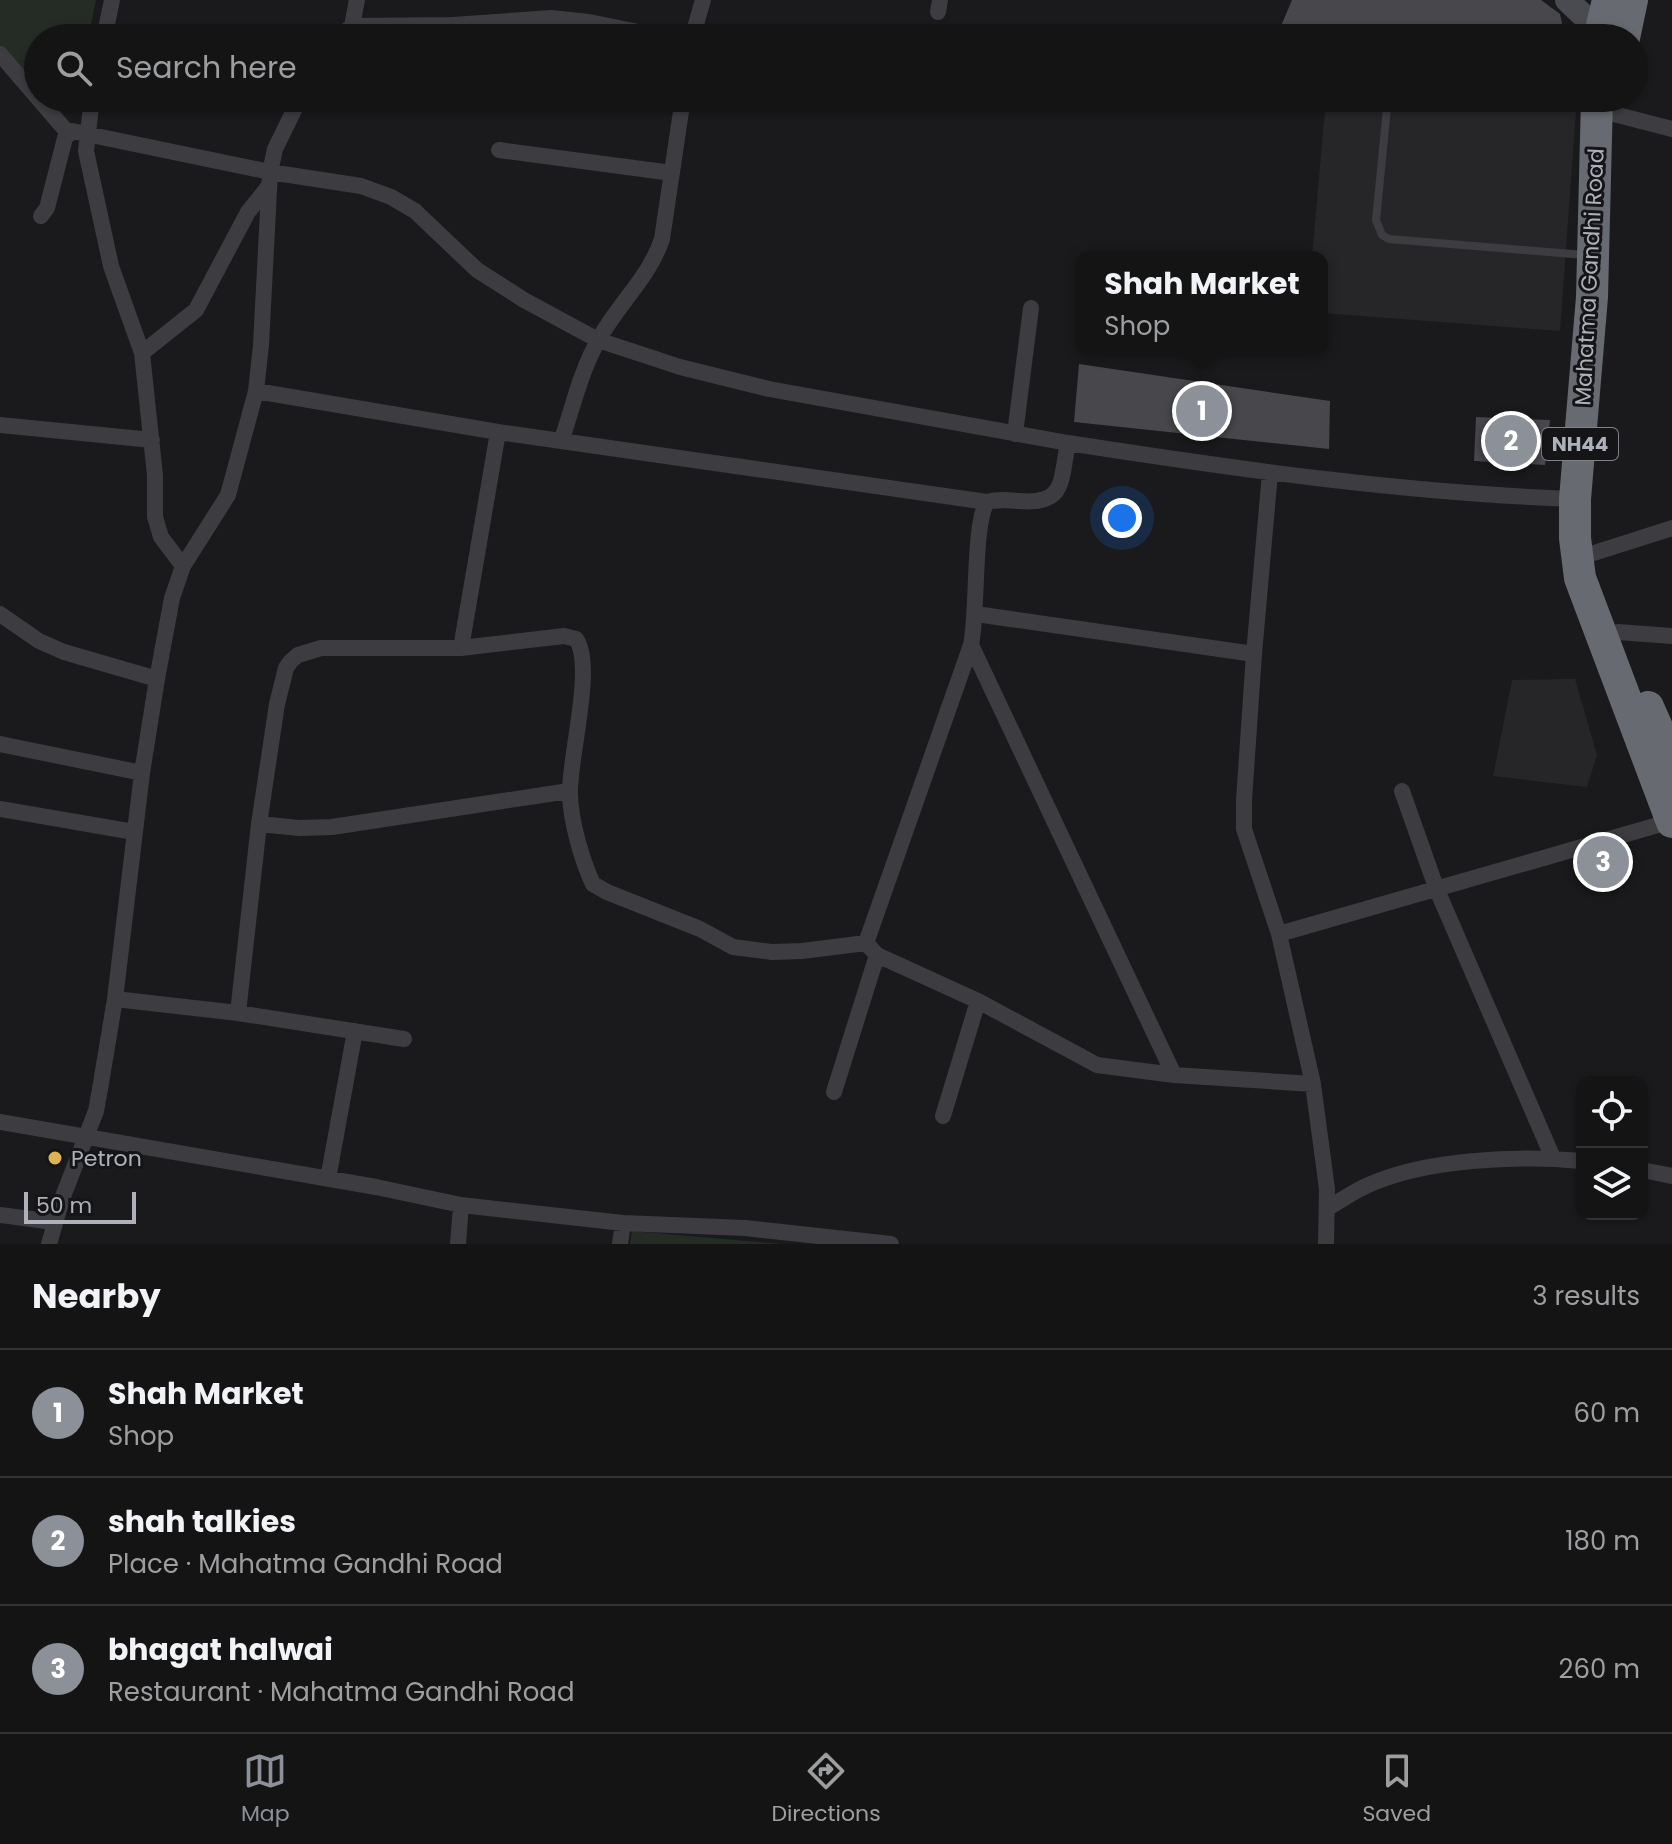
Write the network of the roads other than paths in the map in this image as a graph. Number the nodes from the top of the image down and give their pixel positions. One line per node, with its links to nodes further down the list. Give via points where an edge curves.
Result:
1 (112, 0): 6 (street)
2 (357, 0): 7 (street)
3 (703, 0): 10 (street)
4 (1567, 0): 11 (main road)
5 (1625, 0): 12 (highway); 13 (highway)
6 (107, 24)
7 (352, 24)
8 (467, 24): 9 (street, via 551,18)
9 (599, 24)
10 (696, 24)
11 (1590, 24)
12 (1607, 24)
13 (1624, 24)
14 (0, 54): 15 (street)
15 (24, 82)
16 (50, 112): 26 (street)
17 (90, 112): 25 (street)
18 (293, 112): 29 (street, via 275,149)
19 (681, 112): 28 (street)
20 (1387, 112): 31 (lane, via 1376,220 1382,235)
21 (1608, 112): 31 (highway, Mahatma Gandhi Road / NH44)
22 (1609, 112): 46 (highway, Mahatma Gandhi Road / NH44, via 1614,201 1592,500)
23 (1631, 112): 24 (street)
24 (1672, 129)
25 (86, 132): 26 (street); 29 (street); 34 (street, via 102,234)
26 (68, 133): 30 (street)
27 (499, 150): 28 (street)
28 (672, 173): 33 (street, via 658,251)
29 (269, 180): 33 (street, via 361,186 391,197 415,211 495,282); 34 (street, via 196,310); 35 (street)
30 (41, 216)
31 (1594, 256): 43 (highway, Mahatma Gandhi Road / NH44)
32 (1031, 308): 38 (street)
33 (598, 340): 38 (street, via 734,382); 39 (street)
34 (142, 353): 40 (street)
35 (256, 391): 37 (street); 47 (street, via 228,495)
36 (0, 425): 40 (street)
37 (498, 432): 39 (street); 53 (street)
38 (1015, 434): 41 (street)
39 (562, 439): 44 (street)
40 (152, 440): 47 (street, via 157,527)
41 (1068, 443): 42 (street); 44 (street, via 1057,492 1048,500)
42 (1270, 473): 43 (street); 54 (street)
43 (1575, 499): 62 (highway, Mahatma Gandhi Road / NH44, via 1580,578)
44 (987, 502): 49 (street, via 980,522)
45 (1672, 528): 46 (street)
46 (1594, 553): 50 (highway, Mahatma Gandhi Road / NH44)
47 (183, 566): 55 (street)
48 (0, 614): 55 (street, via 64,652)
49 (976, 614): 52 (street); 54 (street)
50 (1618, 632): 51 (street); 57 (highway, Mahatma Gandhi Road / NH44)
51 (1672, 636)
52 (971, 645): 67 (street); 73 (street)
53 (461, 648): 59 (street, via 576,639 582,685); 63 (street, via 321,648 291,661 277,704)
54 (1254, 654): 66 (street, via 1244,829)
55 (157, 679): 58 (street)
56 (0, 744): 58 (street)
57 (1672, 759)
58 (142, 773): 64 (street)
59 (569, 791): 63 (street, via 332,827); 67 (street, via 591,880 598,888 733,947 772,952)
60 (1402, 791): 65 (street)
61 (0, 809): 64 (street)
62 (1672, 822): 65 (street)
63 (259, 824): 70 (street)
64 (134, 832): 68 (street)
65 (1437, 890): 66 (street); 79 (street)
66 (1279, 934): 74 (street)
67 (871, 949): 69 (street); 75 (street)
68 (115, 999): 70 (street); 78 (street)
69 (978, 1001): 73 (street, via 1088,1061); 76 (street)
70 (238, 1013): 71 (street)
71 (355, 1031): 72 (street); 83 (street)
72 (404, 1039)
73 (1174, 1075): 74 (street)
74 (1313, 1084): 85 (street)
75 (834, 1092)
76 (943, 1116)
77 (0, 1122): 78 (street)
78 (87, 1138): 83 (street); 87 (street)
79 (1553, 1158): 80 (street); 85 (street, via 1456,1163 1400,1174 1365,1186)
80 (1576, 1160)
81 (1648, 1171): 82 (street)
82 (1672, 1176)
83 (328, 1179): 84 (street)
84 (461, 1205): 88 (street); 90 (street)
85 (1328, 1208): 93 (street)
86 (0, 1215): 87 (street)
87 (54, 1222): 89 (street)
88 (623, 1223): 91 (street); 92 (street, via 745,1228)
89 (49, 1244)
90 (458, 1244)
91 (620, 1244)
92 (891, 1244)
93 (1326, 1244)

